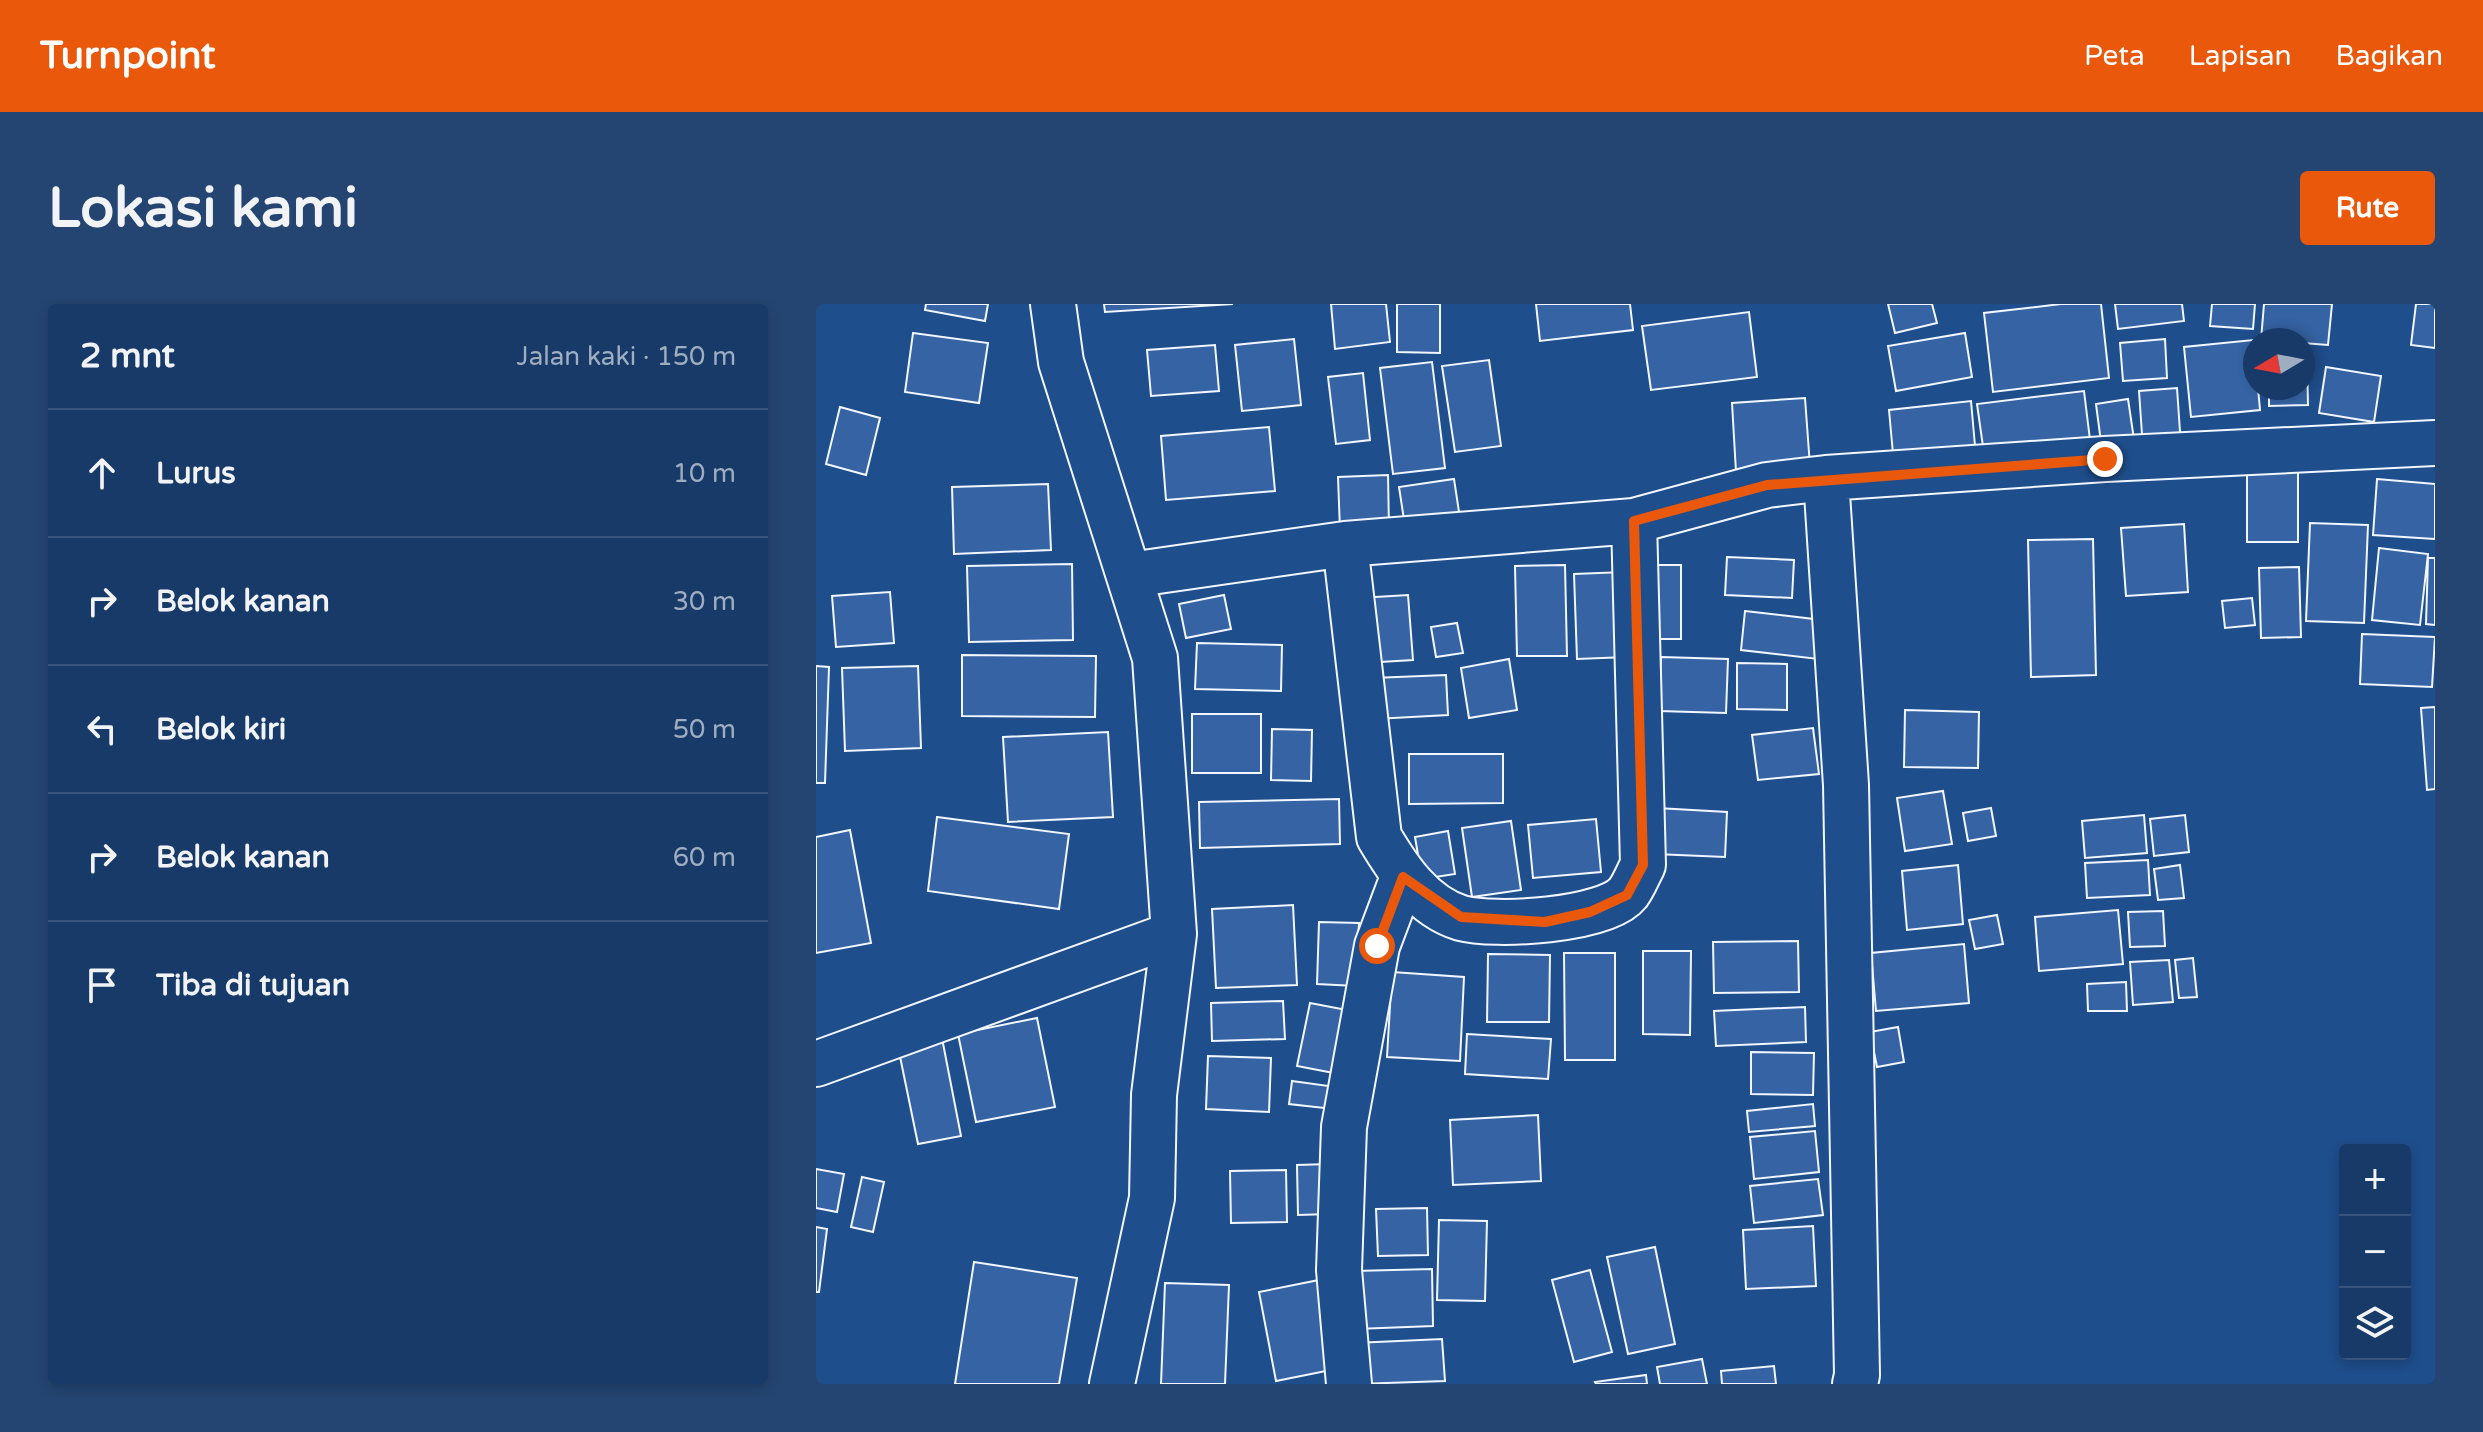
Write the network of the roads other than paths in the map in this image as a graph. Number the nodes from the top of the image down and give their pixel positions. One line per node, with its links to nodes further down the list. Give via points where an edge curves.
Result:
1 (1053, 304): 6 (street, via 1061,362)
2 (2435, 443): 3 (street)
3 (1826, 478): 4 (street, via 1767,485); 12 (street, via 1846,785)
4 (1634, 521): 5 (street); 7 (street, via 1643,865 1627,895 1590,912 1545,922 1461,917)
5 (1345, 544): 6 (street); 7 (street, via 1379,837)
6 (1130, 575): 8 (street, via 1155,658)
7 (1403, 877): 11 (street, via 1377,946 1344,1127 1339,1270)
8 (1174, 934): 9 (street); 10 (street, via 1154,1095 1152,1198)
9 (816, 1064)
10 (1112, 1384)
11 (1349, 1384)
12 (1855, 1384)

